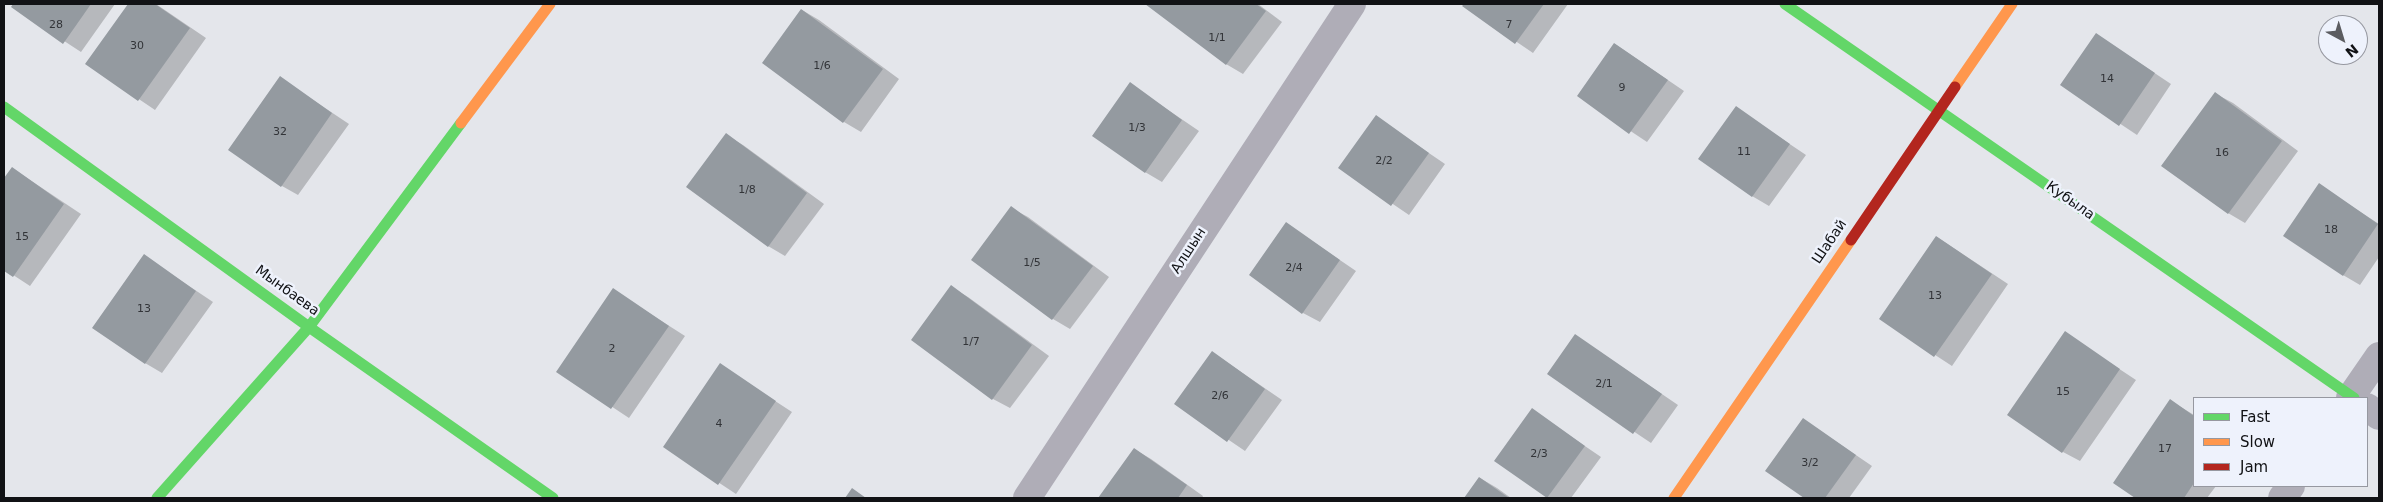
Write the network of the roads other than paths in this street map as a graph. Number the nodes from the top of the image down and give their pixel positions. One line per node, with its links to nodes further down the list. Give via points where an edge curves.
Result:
1 (550, 4): 7 (street)
2 (1352, 4): 16 (street, Алшын)
3 (1786, 4): 6 (street, Кубыла)
4 (2012, 4): 6 (street, Шабай)
5 (4, 107): 7 (street, Мынбаева)
6 (1939, 110): 9 (street, Кубыла); 17 (street, Шабай)
7 (309, 326): 14 (street); 15 (street, Мынбаева)
8 (2379, 356): 10 (street)
9 (2352, 397)
10 (2358, 397)
11 (2368, 408): 12 (street, Кубыла)
12 (2379, 416)
13 (2289, 487): 18 (street)
14 (157, 498)
15 (554, 498)
16 (1027, 498)
17 (1674, 498)
18 (2282, 498)

